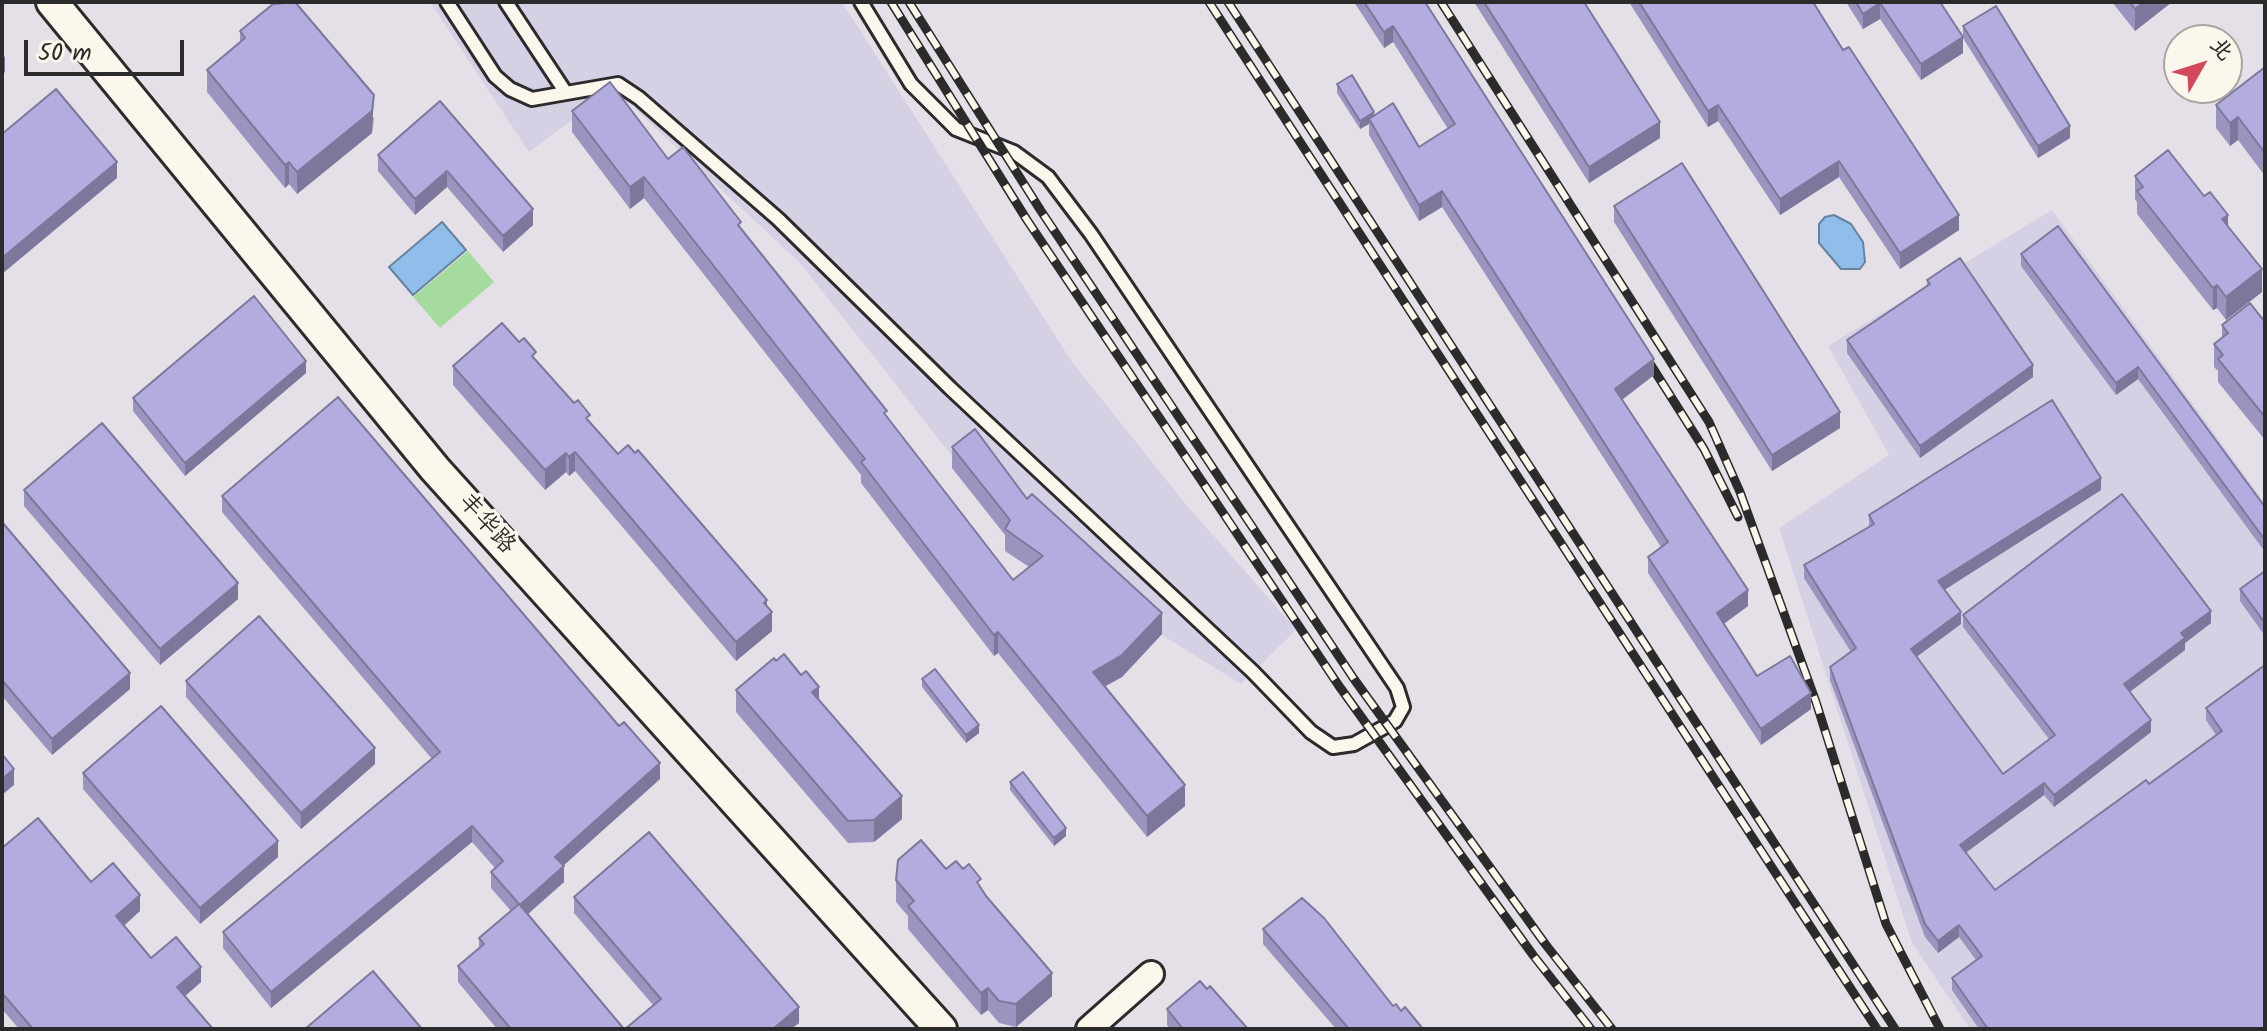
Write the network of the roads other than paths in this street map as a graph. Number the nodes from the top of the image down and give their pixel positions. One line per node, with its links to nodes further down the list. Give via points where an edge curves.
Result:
1 (52, 2): 7 (street, 丰华路, via 435,469)
2 (447, 2): 5 (lane, via 495,76 510,89 532,99)
3 (506, 2): 5 (lane)
4 (861, 2): 5 (lane, via 911,84 956,129 1014,152 1048,177 1091,234 1397,688 1403,707 1395,721 1354,744 1333,747 1311,732 778,219 639,98 618,84)
5 (566, 93)
6 (1151, 974): 8 (street)
7 (941, 1029)
8 (1089, 1029)

